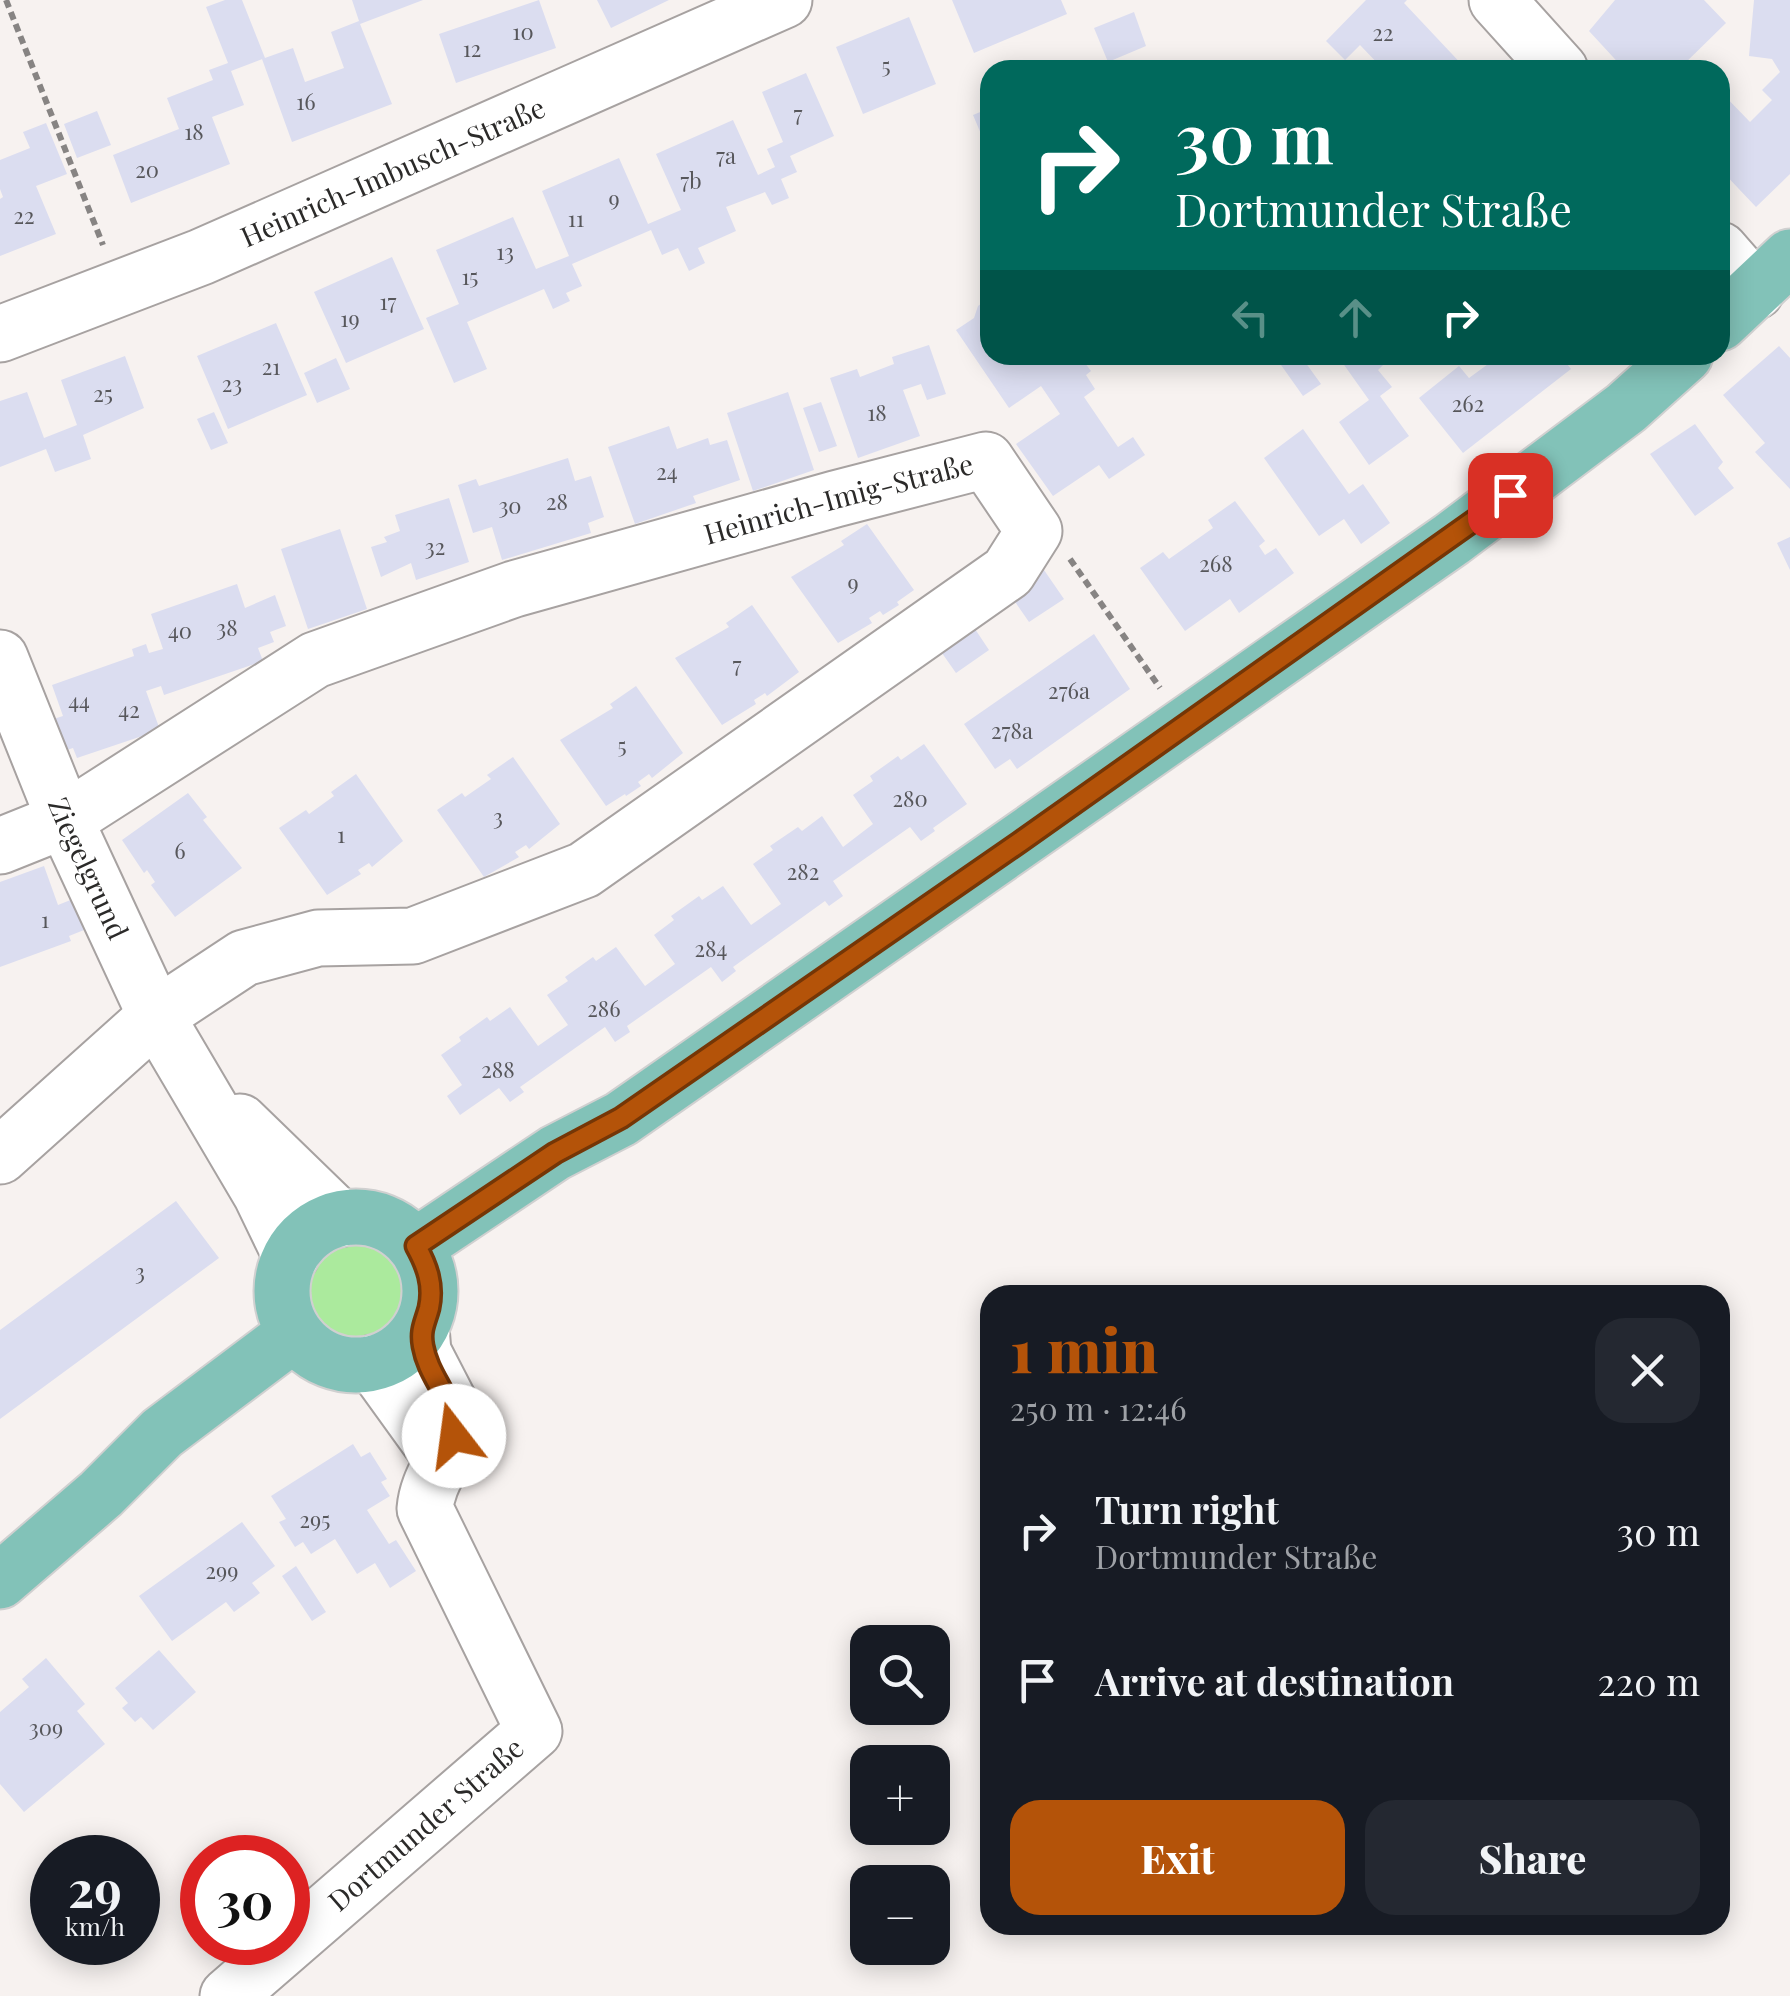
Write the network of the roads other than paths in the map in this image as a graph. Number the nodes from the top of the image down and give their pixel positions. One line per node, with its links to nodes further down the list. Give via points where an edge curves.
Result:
1 (784, 0): 6 (street, Heinrich-Imbusch-Straße, via 201,257)
2 (1498, 0): 3 (street)
3 (1551, 60)
4 (1730, 261): 5 (street)
5 (1755, 290)
6 (0, 334)
7 (1673, 365): 15 (main road, via 1452,539 621,1118 555,1153)
8 (0, 658): 9 (street, Ziegelgrund)
9 (65, 820): 10 (street); 11 (street, Ziegelgrund); 11 (street, Heinrich-Imig-Straße, via 315,660 514,589 986,460 1034,531 1008,572 584,870 413,936 318,938 244,958)
10 (0, 846)
11 (156, 1016): 12 (street, Ziegelgrund); 13 (street)
12 (190, 1069): 14 (street, Ziegelgrund); 16 (street, Ziegelgrund)
13 (0, 1156)
14 (340, 1219): 15 (main road, via 368,1218 395,1227); 16 (main road, via 311,1232)
15 (416, 1246): 17 (main road, Dortmunder Straße, via 431,1287)
16 (291, 1256): 18 (main road, via 282,1295)
17 (420, 1328): 19 (main road, via 400,1350); 20 (street, Dortmunder Straße, via 424,1352 454,1412 454,1436)
18 (295, 1333): 19 (main road, via 329,1360); 21 (main road, via 162,1433)
19 (373, 1363): 20 (street)
20 (443, 1460): 22 (street, Dortmunder Straße, via 425,1509 534,1731)
21 (0, 1580)
22 (228, 1996)

